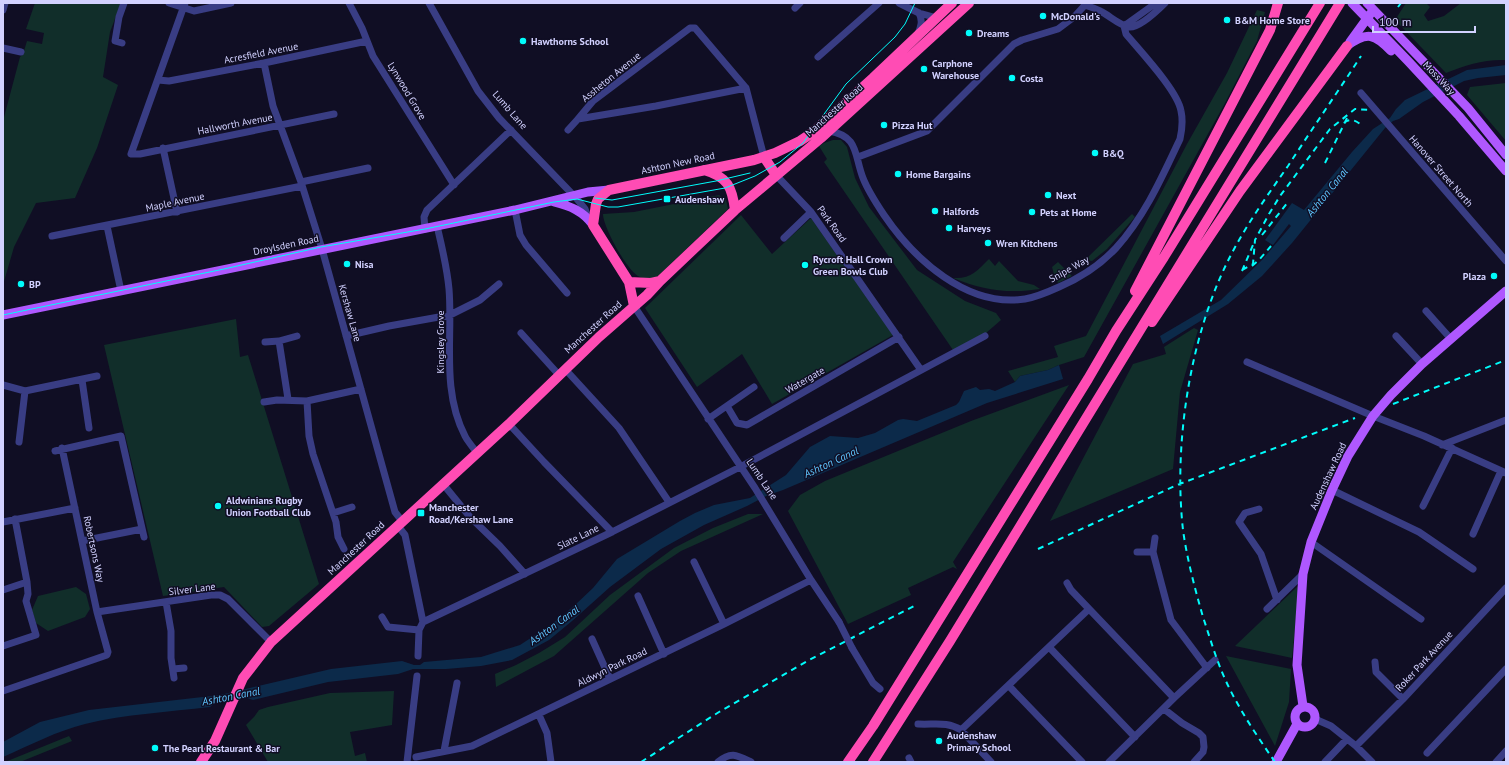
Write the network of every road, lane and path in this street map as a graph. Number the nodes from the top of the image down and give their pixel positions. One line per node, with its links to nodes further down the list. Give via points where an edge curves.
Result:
1 (5, 3): 21 (street)
2 (124, 3): 29 (street, via 115,41)
3 (169, 3): 19 (street)
4 (231, 3): 19 (street, via 194,11)
5 (349, 3): 28 (street, Lynwood Grove)
6 (429, 3): 42 (street, Lumb Lane, via 478,91)
7 (879, 3): 33 (street)
8 (899, 3): 22 (street)
9 (952, 3): 23 (highway, Manchester Road)
10 (969, 3): 44 (highway, Manchester Road)
11 (1156, 3): 25 (street)
12 (1165, 3): 25 (street, via 1138,24)
13 (1278, 3): 26 (highway)
14 (1285, 3): 26 (highway)
15 (1320, 3): 81 (highway)
16 (1340, 3): 93 (highway)
17 (1352, 3): 24 (main road, Moss Way)
18 (1084, 4): 25 (street, Snipe Way); 49 (street, via 1074,17 1058,29 1014,44 928,131)
19 (184, 6): 36 (street)
20 (1371, 6): 24 (main road); 47 (main road, Moss Way, via 1468,108)
21 (3, 10)
22 (919, 14): 23 (street); 27 (street, via 922,23)
23 (937, 18): 27 (highway, Manchester Road)
24 (1367, 18): 30 (main road); 35 (main road, Moss Way)
25 (1124, 26): 49 (street, Snipe Way, via 1126,34 1173,92 1181,111 1180,139 1136,223 1100,263 1066,284 1044,294 1008,299 965,290 920,256 890,223 865,183)
26 (1270, 30): 81 (highway)
27 (916, 38): 46 (highway, Manchester Road, via 812,133)
28 (367, 41): 34 (street, Acresfield Avenue); 55 (street, Lynwood Grove, via 373,56)
29 (122, 43)
30 (1347, 46): 35 (main road, via 1359,38 1372,36 1386,46 1408,70); 93 (highway, via 1240,191 1146,331)
31 (3, 48): 32 (street)
32 (21, 52)
33 (818, 57)
34 (264, 63): 36 (street, Acresfield Avenue, via 169,81); 41 (street, Kershaw Lane, via 273,106)
35 (1417, 71): 52 (main road, Moss Way)
36 (158, 80): 45 (street, Hallworth Avenue, via 132,154)
37 (746, 88): 40 (street, Assheton Avenue); 40 (street, Assheton Avenue, via 695,28 690,28 593,101); 48 (street, Assheton Avenue)
38 (1361, 93): 70 (street, Hanover Street North)
39 (334, 114): 41 (street, Hallworth Avenue)
40 (578, 119): 43 (street)
41 (280, 125): 45 (street, Hallworth Avenue); 54 (street, Kershaw Lane)
42 (511, 130): 55 (street); 57 (street, Lumb Lane)
43 (568, 130)
44 (829, 131): 49 (street, Snipe Way, via 841,134 850,141); 53 (highway, Manchester Road)
45 (163, 148): 61 (street)
46 (785, 149): 48 (highway, Ashton New Road)
47 (1506, 155)
48 (764, 157): 51 (highway, Ashton New Road); 53 (highway)
49 (858, 157)
50 (368, 168): 54 (street, Maple Avenue)
51 (704, 170): 56 (highway, Ashton New Road); 60 (highway, via 713,172 727,183)
52 (1506, 171)
53 (776, 175): 60 (highway, Manchester Road); 62 (street, Park Road)
54 (302, 184): 61 (street, Maple Avenue); 69 (street, Kershaw Lane)
55 (454, 185): 66 (street, via 427,210 424,217)
56 (609, 190): 57 (main road, Ashton New Road); 63 (highway, via 598,199)
57 (574, 196): 58 (main road, Droylsden Road); 63 (street, Lumb Lane, via 585,209)
58 (554, 202): 59 (main road, Droylsden Road); 63 (main road, Lumb Lane, via 576,208)
59 (515, 210): 65 (main road, Droylsden Road); 76 (street, via 520,235 526,245)
60 (735, 210): 71 (highway, Manchester Road)
61 (176, 212): 64 (street, Maple Avenue)
62 (812, 212): 68 (street); 87 (street, Park Road)
63 (591, 222): 72 (highway, Lumb Lane)
64 (107, 226): 67 (street, Maple Avenue); 74 (street)
65 (437, 226): 66 (main road, Droylsden Road); 80 (street, Kingsley Grove, via 446,267)
66 (425, 229): 69 (main road, Droylsden Road)
67 (52, 236)
68 (784, 238)
69 (322, 249): 74 (main road, Droylsden Road); 84 (street, Kershaw Lane)
70 (1506, 261)
71 (660, 281): 72 (highway, via 651,284); 77 (highway, Manchester Road)
72 (629, 282): 77 (highway, Lumb Lane)
73 (499, 284): 80 (street, via 480,300)
74 (121, 291): 79 (main road, Droylsden Road)
75 (1506, 291): 88 (main road, Audenshaw Road)
76 (567, 293)
77 (634, 306): 95 (highway, Manchester Road); 107 (street, Lumb Lane)
78 (1426, 310): 88 (street)
79 (3, 315)
80 (450, 315): 84 (street); 114 (street, Kingsley Grove, via 450,386 460,426 467,440)
81 (1116, 331): 198 (highway, via 873,726)
82 (521, 333): 95 (street)
83 (297, 336): 89 (street)
84 (346, 336): 100 (street, Kershaw Lane)
85 (985, 336): 94 (street)
86 (1396, 336): 92 (street)
87 (900, 337): 94 (street, Park Road); 105 (street, Watergate, via 747,425 737,422)
88 (1451, 339): 92 (main road, Audenshaw Road)
89 (279, 341): 90 (street); 102 (street)
90 (265, 342)
91 (1247, 362): 106 (street)
92 (1422, 364): 106 (main road, Audenshaw Road)
93 (1117, 366): 199 (highway, via 950,641)
94 (922, 370): 115 (street)
95 (562, 372): 109 (highway, Manchester Road); 119 (street, via 619,428)
96 (97, 376): 97 (street)
97 (82, 380): 101 (street); 110 (street)
98 (3, 385): 101 (street)
99 (754, 387): 105 (street)
100 (361, 389): 103 (street); 127 (street, Kershaw Lane)
101 (25, 391): 111 (street)
102 (288, 399): 103 (street); 104 (street)
103 (307, 400): 124 (street, via 313,454)
104 (264, 402)
105 (727, 406): 107 (street)
106 (1373, 416): 112 (street); 118 (main road, Audenshaw Road, via 1348,456)
107 (708, 419): 115 (street, Lumb Lane)
108 (1506, 420): 112 (street)
109 (509, 424): 114 (highway, Manchester Road); 129 (street)
110 (89, 428)
111 (19, 442)
112 (1442, 444): 113 (street)
113 (1452, 448): 116 (street); 120 (street)
114 (478, 452): 117 (highway, Manchester Road)
115 (740, 467): 119 (street, Slate Lane); 142 (street, Lumb Lane)
116 (1503, 472): 130 (street)
117 (443, 484): 127 (highway, Manchester Road); 140 (street, via 470,517)
118 (1332, 490): 134 (main road, Audenshaw Road); 139 (street, via 1419,532)
119 (669, 502): 129 (street, Slate Lane)
120 (1423, 506)
121 (352, 507): 124 (street)
122 (75, 508): 125 (street); 128 (street, Robertsons Way, via 59,450 121,436); 133 (street, Robertsons Way)
123 (1258, 509): 148 (street, via 1245,513 1239,522 1261,554)
124 (333, 513): 135 (street, via 338,537)
125 (15, 519): 126 (street); 143 (street)
126 (3, 522)
127 (400, 524): 155 (street, Kershaw Lane, via 405,535); 159 (highway, Manchester Road)
128 (142, 529): 131 (street); 133 (street)
129 (612, 532): 140 (street, Slate Lane)
130 (1472, 534)
131 (144, 537)
132 (1155, 538): 137 (street)
133 (82, 541): 152 (street, Robertsons Way)
134 (1311, 542): 141 (main road, Audenshaw Road); 154 (street)
135 (344, 549)
136 (1137, 552): 137 (street)
137 (1153, 552): 167 (street, via 1171,620)
138 (694, 562): 156 (street)
139 (1473, 569)
140 (525, 574): 155 (street, Slate Lane)
141 (1303, 574): 148 (street); 179 (main road, Audenshaw Road, via 1297,665)
142 (811, 580): 156 (street, Aldwyn Park Road); 175 (street, Lumb Lane, bridge, via 839,622 873,683)
143 (27, 582): 146 (street); 160 (street, via 26,601 36,635)
144 (1067, 583): 150 (street)
145 (1506, 588): 178 (street, Roker Park Avenue)
146 (3, 590)
147 (638, 596): 162 (street)
148 (1277, 600): 151 (street)
149 (166, 602): 152 (street, Silver Lane); 159 (street, Silver Lane, via 220,595 228,599); 168 (street)
150 (1089, 609): 161 (street); 177 (street)
151 (1267, 609)
152 (96, 612): 176 (street, Robertsons Way, via 108,653)
153 (382, 617): 157 (street, via 388,627)
154 (1421, 620)
155 (423, 622): 157 (street)
156 (724, 624): 162 (street, Aldwyn Park Road)
157 (420, 630): 163 (street)
158 (592, 639): 172 (street)
159 (271, 642): 193 (highway, Manchester Road, via 243,678 216,741)
160 (3, 646)
161 (1049, 647): 174 (street); 186 (street)
162 (664, 654): 172 (street, Aldwyn Park Road)
163 (418, 656)
164 (1215, 660): 167 (street)
165 (1375, 662): 178 (street, via 1376,672)
166 (184, 668): 168 (street)
167 (1207, 668): 177 (street)
168 (173, 669): 171 (street)
169 (1506, 669): 191 (street)
170 (417, 676): 194 (street)
171 (174, 678)
172 (610, 679): 181 (street, Aldwyn Park Road)
173 (457, 683): 189 (street)
174 (1009, 686): 185 (street); 201 (street)
175 (880, 689)
176 (3, 691)
177 (1174, 698): 180 (street)
178 (1403, 699): 188 (street, Roker Park Avenue)
179 (1303, 706): 182 (main road, via 1312,709); 184 (main road, via 1298,708 1295,714)
180 (1164, 709): 186 (street); 203 (street, via 1182,723 1200,732 1204,748)
181 (539, 714): 189 (street, Aldwyn Park Road, via 472,746); 195 (street, via 547,733)
182 (1315, 719): 184 (main road, via 1307,727); 187 (street, via 1331,726)
183 (918, 724): 185 (street, via 943,723)
184 (1297, 724): 204 (main road)
185 (961, 730): 200 (street)
186 (1135, 737): 202 (street)
187 (1346, 740): 188 (street); 205 (street)
188 (1356, 746): 206 (street)
189 (444, 751): 192 (street, Aldwyn Park Road)
190 (1506, 751): 207 (street)
191 (1427, 753)
192 (416, 757)
193 (201, 762)
194 (407, 762)
195 (551, 762)
196 (718, 762): 197 (street, via 725,756 734,754)
197 (751, 762)
198 (848, 762)
199 (873, 762)
200 (991, 762)
201 (1082, 762)
202 (1109, 762)
203 (1194, 762)
204 (1276, 762)
205 (1325, 762)
206 (1372, 762)
207 (1497, 762)

